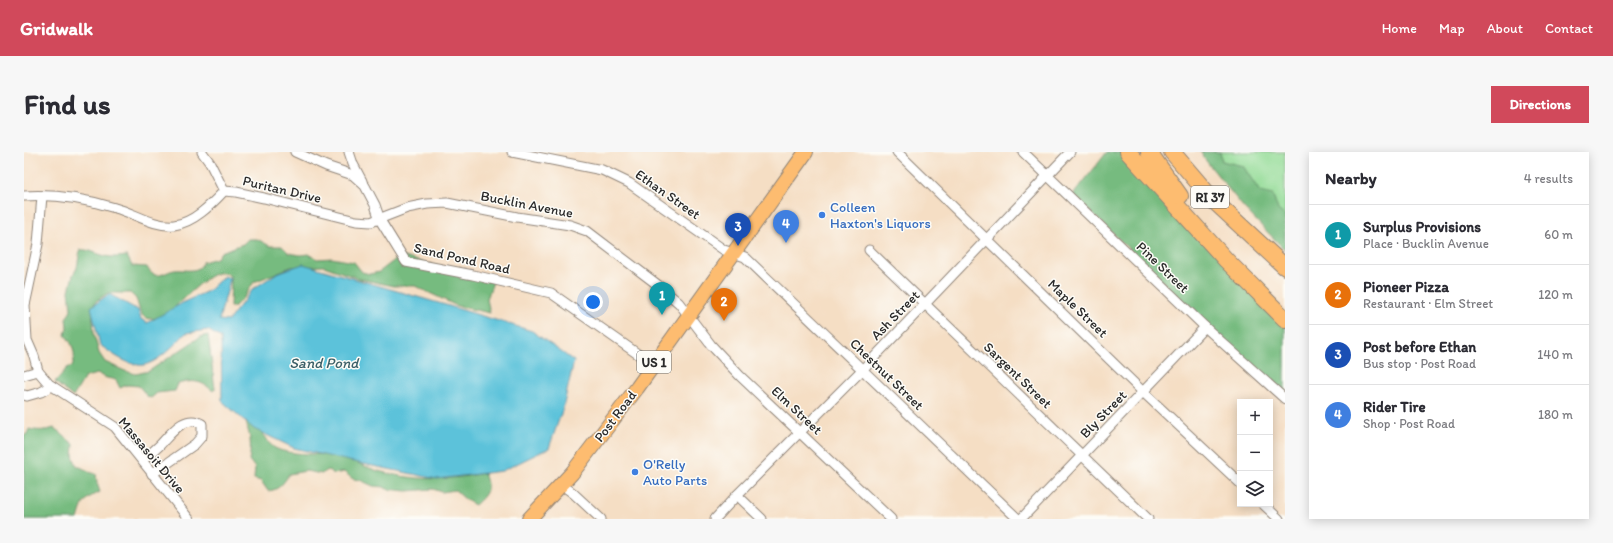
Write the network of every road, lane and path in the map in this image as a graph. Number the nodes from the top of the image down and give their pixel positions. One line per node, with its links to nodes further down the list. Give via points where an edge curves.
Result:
1 (202, 152): 14 (street)
2 (295, 152): 13 (street, Sand Pond Road, via 353,175)
3 (350, 152): 13 (street)
4 (512, 152): 20 (street, Ethan Street, via 594,168 615,175 724,250)
5 (806, 152): 20 (main road, Post Road / US 1)
6 (898, 152): 18 (street, Maple Street)
7 (1023, 152): 12 (street, Pine Street)
8 (1070, 152): 12 (street, Ash Street)
9 (1128, 152): 22 (highway)
10 (1149, 152): 22 (highway)
11 (1172, 152): 21 (highway, RI 37, via 1214,201)
12 (1048, 176): 18 (street, Ash Street); 26 (street, Pine Street)
13 (364, 186): 17 (street, Sand Pond Road)
14 (224, 191): 16 (street, Puritan Drive, via 188,221 173,225 156,223 116,208 84,200); 17 (street, Puritan Drive, via 356,221)
15 (24, 196): 16 (street, Puritan Drive)
16 (42, 196): 29 (street, Massasoit Drive, via 38,244 25,305 27,340)
17 (380, 220): 24 (street, Bucklin Avenue, via 407,208 447,203 570,225 587,231 599,240 658,285); 27 (street, Sand Pond Road, via 406,262 550,293)
18 (987, 239): 23 (street, Ash Street); 32 (street, Maple Street)
19 (869, 250): 23 (street, Sargent Street)
20 (734, 253): 24 (main road, Post Road / US 1); 28 (street, Chestnut Street, via 748,259)
21 (1285, 267)
22 (1248, 282): 25 (highway)
23 (924, 304): 28 (street, Ash Street); 36 (street, Sargent Street)
24 (690, 316): 27 (main road, Post Road / US 1); 35 (street, Elm Street, via 721,356)
25 (1285, 319)
26 (1205, 327): 32 (street, Bly Street); 34 (street, Pine Street)
27 (652, 364): 40 (main road, Post Road / US 1, via 637,388)
28 (862, 370): 35 (street, Ash Street); 49 (street, Chestnut Street)
29 (38, 371): 30 (street); 31 (street, Massasoit Drive)
30 (24, 375)
31 (52, 386): 33 (street, via 34,395); 37 (street, Massasoit Drive, via 115,427)
32 (1143, 392): 36 (street, Bly Street); 39 (street, Maple Street)
33 (24, 395)
34 (1285, 400)
35 (800, 433): 41 (street, Ash Street); 48 (street, Elm Street)
36 (1082, 456): 49 (street, Bly Street); 50 (street, Sargent Street)
37 (142, 460): 38 (street, Massasoit Drive); 38 (street, via 181,424 189,420 202,424 202,436 195,444)
38 (152, 474): 43 (street, Massasoit Drive)
39 (1237, 479)
40 (562, 485): 44 (main road, Post Road / US 1); 45 (street)
41 (738, 495): 46 (street, Ash Street); 47 (street)
42 (1266, 507): 51 (street)
43 (188, 519)
44 (529, 519)
45 (601, 519)
46 (715, 519)
47 (762, 519)
48 (891, 519)
49 (1019, 519)
50 (1148, 519)
51 (1279, 519)

